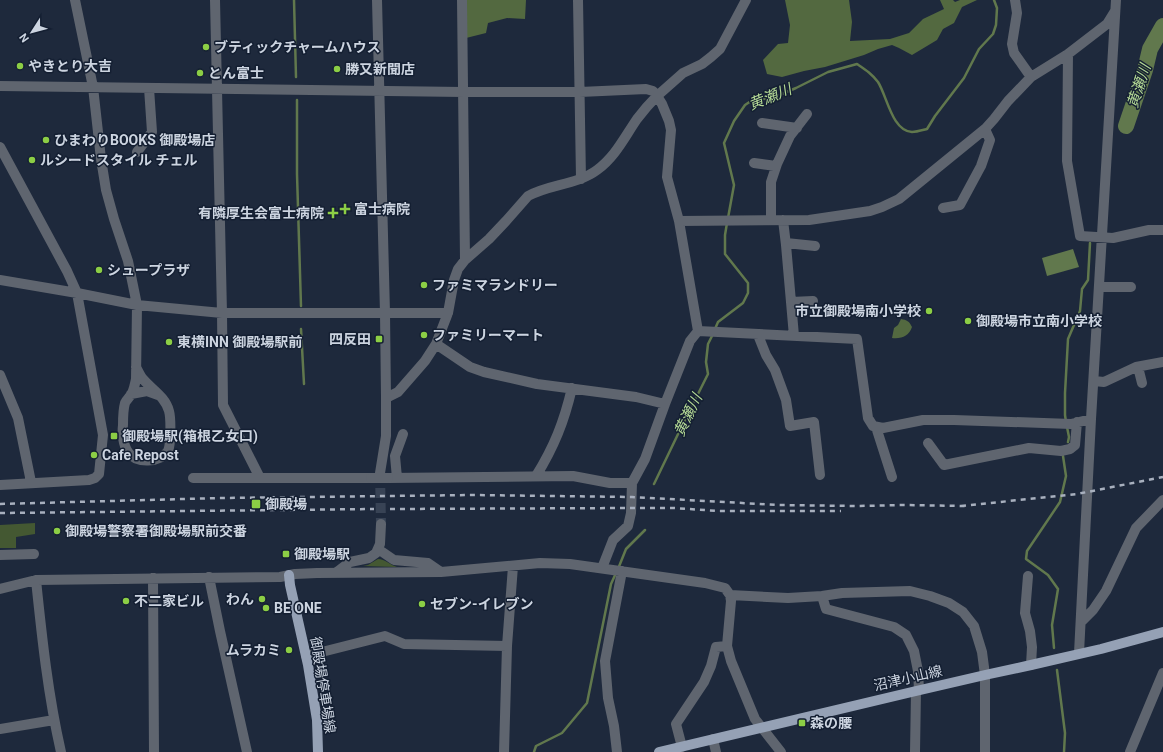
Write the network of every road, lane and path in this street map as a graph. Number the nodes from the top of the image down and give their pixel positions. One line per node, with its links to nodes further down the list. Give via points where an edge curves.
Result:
1 (75, 0): 13 (street)
2 (215, 0): 15 (street)
3 (377, 0): 16 (street)
4 (462, 0): 17 (street)
5 (578, 0): 18 (street)
6 (1015, 0): 11 (street, via 1017,13 1012,44 1014,52)
7 (1122, 0): 9 (street)
8 (742, 3): 19 (street, via 720,49 702,64 683,73)
9 (1116, 5): 10 (street, via 1107,24); 34 (street)
10 (1068, 54): 11 (street); 34 (street, via 1067,161 1080,236)
11 (1031, 77): 23 (street)
12 (0, 86): 13 (street)
13 (94, 87): 14 (street); 44 (street, via 106,190 128,261)
14 (149, 88): 15 (street); 25 (street, via 152,132)
15 (218, 89): 16 (street); 46 (street)
16 (379, 90): 17 (street); 45 (street)
17 (463, 92): 18 (street); 37 (street)
18 (580, 92): 19 (street, via 646,89 653,91); 28 (street)
19 (657, 96): 28 (street, via 638,118 613,156 596,171); 32 (street, via 671,130 667,177)
20 (807, 114): 22 (street)
21 (762, 123): 22 (street)
22 (797, 128): 27 (street, via 790,136)
23 (985, 128): 29 (street, via 990,140 981,166 960,205); 31 (street, via 899,199 882,207 809,220)
24 (0, 147): 41 (street)
25 (137, 152)
26 (754, 163): 27 (street)
27 (776, 166): 30 (street, via 771,182)
28 (581, 179): 37 (street, via 536,191 528,196 489,239)
29 (943, 208)
30 (771, 220): 31 (street); 32 (street)
31 (783, 220): 35 (street)
32 (679, 221): 48 (street)
33 (1163, 230): 34 (street, via 1149,230 1113,238)
34 (1103, 237): 39 (street)
35 (786, 243): 36 (street); 43 (street)
36 (815, 246)
37 (465, 260): 47 (street, via 454,280)
38 (0, 280): 41 (street)
39 (1100, 287): 40 (street); 56 (street)
40 (1131, 287)
41 (78, 293): 44 (street); 76 (street, via 103,435 99,474 89,480)
42 (814, 301): 43 (street)
43 (791, 302): 50 (street)
44 (137, 305): 46 (street); 53 (street)
45 (385, 312): 46 (street); 47 (street); 61 (street)
46 (222, 313): 75 (street, via 223,404)
47 (448, 313): 51 (street)
48 (702, 331): 49 (street); 62 (street, via 690,341)
49 (758, 334): 50 (street); 70 (street, via 786,400 790,426 814,422)
50 (794, 336): 65 (street, via 857,339 868,418)
51 (436, 344): 58 (street, via 470,367 484,372 537,384); 61 (street, via 398,392)
52 (1163, 362): 54 (street)
53 (136, 367): 59 (street); 60 (street)
54 (1138, 367): 56 (street, via 1104,382); 57 (street)
55 (0, 375): 76 (street, via 18,418)
56 (1094, 381): 63 (street)
57 (1142, 384)
58 (572, 388): 62 (street); 72 (street, via 560,432)
59 (132, 394): 60 (street, via 147,391); 60 (street, via 124,405 123,426 127,451 138,460 153,460 168,451 169,412)
60 (160, 396)
61 (386, 398): 68 (street)
62 (665, 404): 77 (street, via 645,459)
63 (1091, 419): 64 (street); 97 (street)
64 (1074, 423): 65 (street, via 923,420 883,428); 67 (street, via 1075,445 1061,451 1029,448 944,465)
65 (876, 427): 73 (street)
66 (403, 434): 69 (street)
67 (928, 443)
68 (384, 446): 69 (street); 71 (street)
69 (398, 449): 71 (street)
70 (820, 475)
71 (389, 476): 72 (street); 75 (street, bridge)
72 (536, 476): 77 (street, via 574,476 610,483)
73 (892, 477)
74 (193, 478): 75 (street)
75 (260, 478)
76 (31, 482): 78 (street)
77 (632, 484): 85 (street, via 628,526 613,540)
78 (0, 485)
79 (1163, 500): 97 (street, via 1136,528 1106,591)
80 (381, 524): 81 (street)
81 (378, 549): 86 (street, via 369,558 350,562); 88 (street, via 394,560 428,563)
82 (34, 554): 83 (street)
83 (0, 555)
84 (513, 566): 85 (street, via 540,563); 88 (street); 99 (street)
85 (606, 568): 87 (street)
86 (340, 569): 88 (street); 89 (street)
87 (622, 571): 95 (street, via 705,583 725,588); 117 (street, via 605,661)
88 (441, 572)
89 (289, 575): 91 (street); 102 (main road, 御殿場停車場線)
90 (1028, 576): 103 (street, via 1025,613 1032,647)
91 (209, 577): 92 (street); 114 (street)
92 (153, 578): 93 (street); 113 (street)
93 (36, 580): 94 (street); 107 (street)
94 (0, 589)
95 (730, 595): 96 (street, via 783,598); 100 (street)
96 (822, 596): 105 (street, via 910,591 949,603 964,612 974,626 982,652); 106 (street, via 826,609 894,627 906,635 914,651)
97 (1082, 621): 101 (street)
98 (1163, 632): 101 (main road, 沼津小山線)
99 (507, 646): 102 (street, via 404,644 385,636); 116 (street)
100 (727, 646): 108 (street, via 736,675); 111 (street, via 716,647 704,682 676,724)
101 (1080, 653): 103 (main road, 沼津小山線)
102 (306, 656): 115 (main road, 御殿場停車場線, via 317,720)
103 (1031, 665): 105 (main road, 沼津小山線)
104 (1163, 673): 123 (street)
105 (985, 675): 106 (main road, 沼津小山線); 122 (street)
106 (917, 690): 108 (main road, 沼津小山線); 121 (street)
107 (54, 720): 109 (street); 112 (street)
108 (761, 728): 110 (main road, 沼津小山線); 120 (street)
109 (0, 729)
110 (713, 739): 111 (main road, 沼津小山線); 119 (street)
111 (682, 747): 118 (main road, 沼津小山線)
112 (61, 752)
113 (154, 752)
114 (247, 752)
115 (318, 752)
116 (504, 752)
117 (617, 752)
118 (659, 752)
119 (716, 752)
120 (781, 752)
121 (915, 752)
122 (985, 752)
123 (1130, 752)

